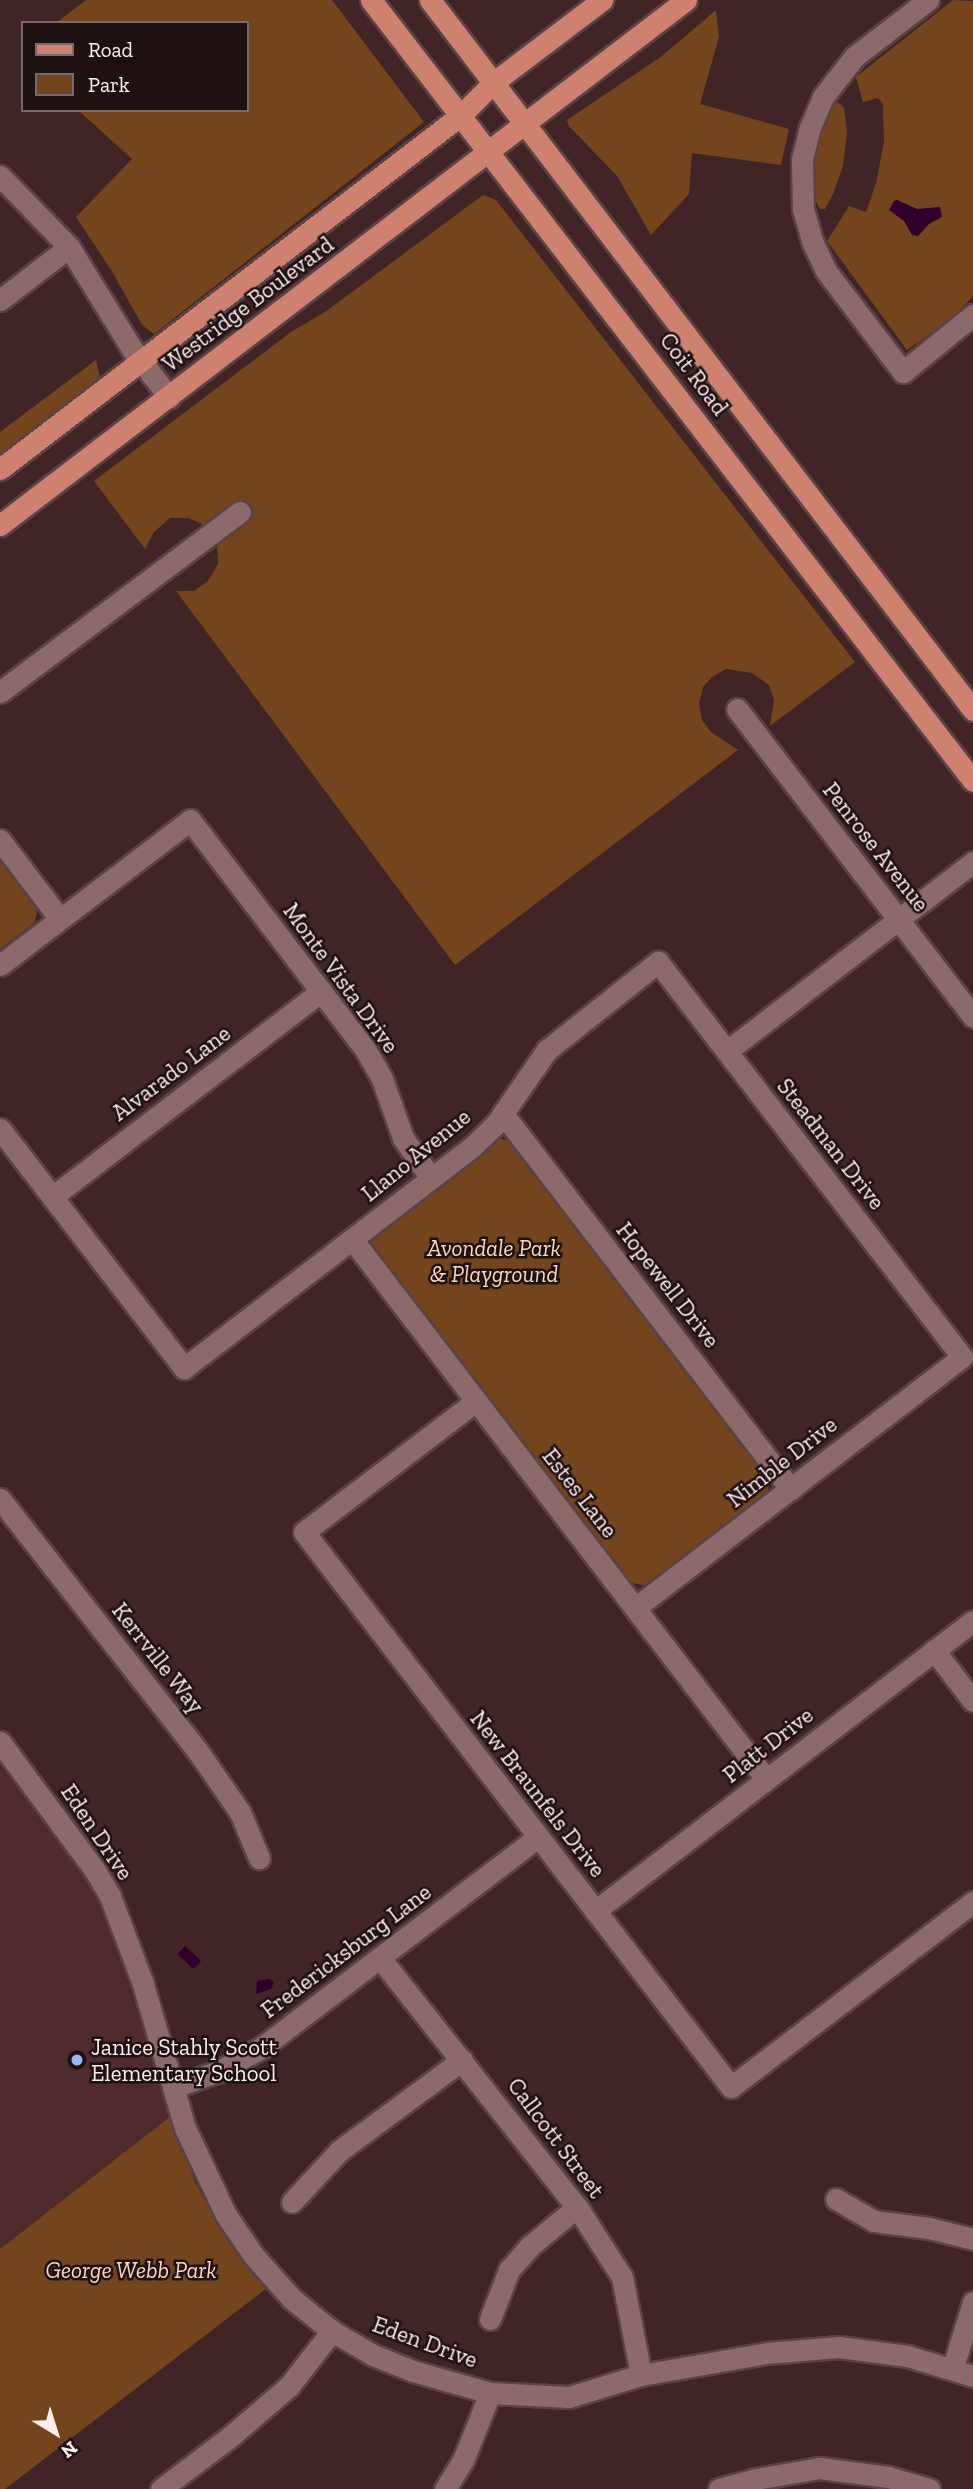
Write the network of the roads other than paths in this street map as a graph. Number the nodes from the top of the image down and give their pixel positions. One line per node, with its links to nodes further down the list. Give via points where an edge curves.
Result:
1 (371, 0): 7 (main road, Coit Road)
2 (430, 0): 6 (main road, Coit Road)
3 (602, 0): 6 (main road, Westridge Boulevard)
4 (686, 0): 8 (main road, Westridge Boulevard)
5 (928, 0): 13 (street, via 854,57 832,82 810,127 801,176 803,209 818,256 903,372)
6 (494, 82): 7 (main road, Westridge Boulevard); 8 (main road, Coit Road)
7 (461, 115): 9 (main road, Coit Road); 14 (main road, Westridge Boulevard)
8 (527, 123): 9 (main road, Westridge Boulevard); 21 (main road, Coit Road)
9 (490, 151): 15 (main road, Westridge Boulevard); 22 (main road, Coit Road)
10 (0, 176): 11 (street)
11 (69, 247): 12 (street); 14 (street)
12 (0, 300)
13 (973, 315)
14 (141, 361): 15 (street); 16 (main road, Westridge Boulevard)
15 (169, 397): 18 (main road, Westridge Boulevard)
16 (0, 469)
17 (240, 512): 19 (street)
18 (0, 525)
19 (0, 692)
20 (737, 709): 26 (street, Penrose Avenue)
21 (973, 710)
22 (973, 781)
23 (0, 840): 25 (street)
24 (973, 862): 26 (street)
25 (60, 919): 28 (street); 29 (street, Monte Vista Drive, via 190,820)
26 (898, 920): 30 (street, Penrose Avenue); 31 (street)
27 (658, 962): 31 (street, Steadman Drive); 32 (street, Llano Avenue, via 547,1050)
28 (0, 965)
29 (321, 991): 34 (street, Monte Vista Drive, via 373,1061 403,1138); 35 (street, Alvarado Lane)
30 (973, 1017)
31 (727, 1051): 37 (street, Steadman Drive)
32 (503, 1114): 34 (street, Llano Avenue, via 479,1141); 39 (street, Hopewell Drive)
33 (0, 1129): 35 (street)
34 (431, 1178): 36 (street, Llano Avenue)
35 (52, 1197): 36 (street, Llano Avenue, via 184,1368)
36 (352, 1239): 38 (street, Estes Lane)
37 (962, 1357): 39 (street, Nimble Drive)
38 (475, 1401): 41 (street, Estes Lane); 47 (street, New Braunfels Drive, via 304,1532)
39 (790, 1489): 41 (street, Nimble Drive)
40 (0, 1499): 48 (street, Kerrville Way, via 197,1750 240,1812)
41 (635, 1608): 46 (street, Estes Lane)
42 (973, 1620): 43 (street, Platt Drive)
43 (934, 1650): 44 (street); 46 (street, Platt Drive)
44 (973, 1701)
45 (0, 1742): 53 (street, Eden Drive, via 110,1896)
46 (766, 1779): 50 (street, Platt Drive)
47 (538, 1837): 50 (street, New Braunfels Drive); 51 (street, Fredericksburg Lane)
48 (259, 1858)
49 (973, 1902): 50 (street, New Braunfels Drive, via 731,2087)
50 (595, 1911)
51 (380, 1958): 52 (street, Callcott Street); 53 (street, Fredericksburg Lane, via 261,2048 219,2071)
52 (462, 2060): 55 (street, via 339,2151); 56 (street, Callcott Street)
53 (174, 2087): 60 (street, Eden Drive, via 185,2129 205,2175 240,2235 292,2299)
54 (836, 2199): 57 (street, via 874,2221)
55 (292, 2202)
56 (577, 2207): 59 (street, via 509,2270); 62 (street, Callcott Street, via 622,2277)
57 (973, 2239)
58 (973, 2302): 61 (street)
59 (490, 2319)
60 (332, 2331): 63 (street, Eden Drive, via 373,2356); 64 (street, via 289,2386)
61 (963, 2372): 62 (street, Eden Drive, via 907,2356 839,2347 767,2353)
62 (641, 2375): 63 (street, Eden Drive, via 569,2397)
63 (489, 2393): 65 (street, via 464,2458)
64 (161, 2489)
65 (446, 2489)
66 (719, 2489): 67 (street, via 820,2468 888,2477)
67 (929, 2489)

